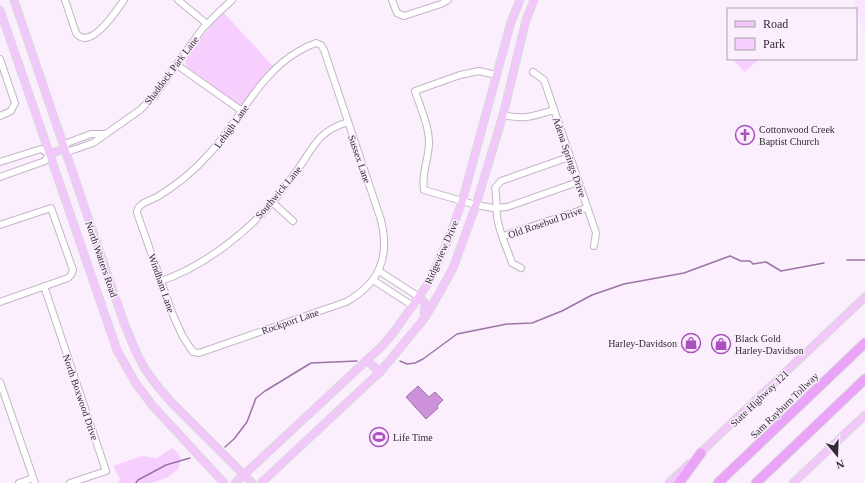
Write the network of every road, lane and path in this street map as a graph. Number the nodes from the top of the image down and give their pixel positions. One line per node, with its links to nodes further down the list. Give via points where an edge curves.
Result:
1 (14, 0): 22 (main road, North Watters Road)
2 (65, 0): 3 (street, via 76,34 80,38 86,38 101,28)
3 (124, 0)
4 (178, 0): 11 (street)
5 (232, 0): 11 (street, Shaddock Park Lane)
6 (392, 0): 7 (street, via 396,11 406,16)
7 (448, 0)
8 (520, 0): 16 (main road, Ridgeview Drive)
9 (534, 0): 19 (main road, Ridgeview Drive, via 526,20)
10 (0, 10): 23 (main road, North Watters Road)
11 (206, 24): 14 (street, Shaddock Park Lane)
12 (320, 44): 18 (street, Lehigh Lane, via 313,44 281,64 266,78); 21 (street, Sussex Lane)
13 (0, 59): 20 (street, via 15,103 11,111)
14 (177, 65): 18 (street); 22 (street, Shaddock Park Lane, via 155,94 126,121 93,143 70,152)
15 (533, 72): 17 (street, Adena Springs Drive, via 544,80)
16 (496, 75): 29 (main road, Ridgeview Drive); 29 (street, via 479,71 415,91 429,143 422,182 424,190)
17 (554, 110): 19 (street, via 529,117); 24 (street, Adena Springs Drive)
18 (242, 111): 31 (street, Lehigh Lane, via 211,153 191,173 166,192)
19 (503, 115): 30 (main road, Ridgeview Drive)
20 (0, 116)
21 (348, 122): 28 (street, Southwick Lane, via 330,130 316,142); 39 (street, Sussex Lane, via 384,229 385,249)
22 (64, 149): 23 (main road); 55 (main road, North Watters Road, via 136,354 172,403)
23 (49, 154): 25 (street, via 41,149); 26 (street, via 45,161); 59 (main road, North Watters Road, via 111,335 126,368 152,405)
24 (569, 157): 27 (street, Adena Springs Drive); 32 (street, via 501,181 495,188)
25 (0, 162)
26 (0, 177)
27 (578, 182): 32 (street, via 507,207); 33 (street, Adena Springs Drive)
28 (272, 202): 34 (street); 40 (street, Southwick Lane, via 229,243 171,278)
29 (462, 202): 30 (street); 42 (main road, Ridgeview Drive, via 449,238 429,282)
30 (476, 205): 32 (street); 46 (main road, Ridgeview Drive, via 453,268)
31 (138, 208): 40 (street, Windham Lane, via 137,212)
32 (497, 208): 36 (street)
33 (587, 208): 36 (street, Old Rosebud Drive); 37 (street, Adena Springs Drive, via 596,233)
34 (293, 221)
35 (0, 225): 41 (street, via 51,208 73,270 68,278)
36 (503, 236): 38 (street, via 512,263)
37 (594, 246)
38 (521, 268)
39 (376, 275): 42 (street); 45 (street); 48 (street, Rockport Lane, via 360,293 346,302)
40 (161, 281): 48 (street, Windham Lane, via 179,329)
41 (44, 286): 44 (street); 58 (street, North Boxwood Drive, via 106,470)
42 (419, 297): 45 (main road, Ridgeview Drive); 46 (main road, via 425,303)
43 (865, 297): 54 (main road, State Highway 121)
44 (0, 302)
45 (413, 306): 49 (main road, Ridgeview Drive, via 394,332)
46 (424, 319): 50 (main road, Ridgeview Drive)
47 (865, 343): 65 (highway, Sam Rayburn Tollway)
48 (195, 353)
49 (367, 361): 50 (main road); 55 (main road, Ridgeview Drive)
50 (380, 372): 62 (main road, Ridgeview Drive)
51 (865, 379): 66 (highway)
52 (0, 382): 56 (street)
53 (865, 415): 67 (main road)
54 (701, 453): 63 (main road, State Highway 121); 64 (highway)
55 (243, 474): 60 (main road, Ridgeview Drive); 61 (main road, North Watters Road)
56 (34, 481): 57 (street)
57 (19, 483)
58 (70, 483)
59 (224, 483)
60 (235, 483)
61 (252, 483)
62 (261, 483)
63 (669, 483)
64 (679, 483)
65 (718, 483)
66 (756, 483)
67 (793, 483)

